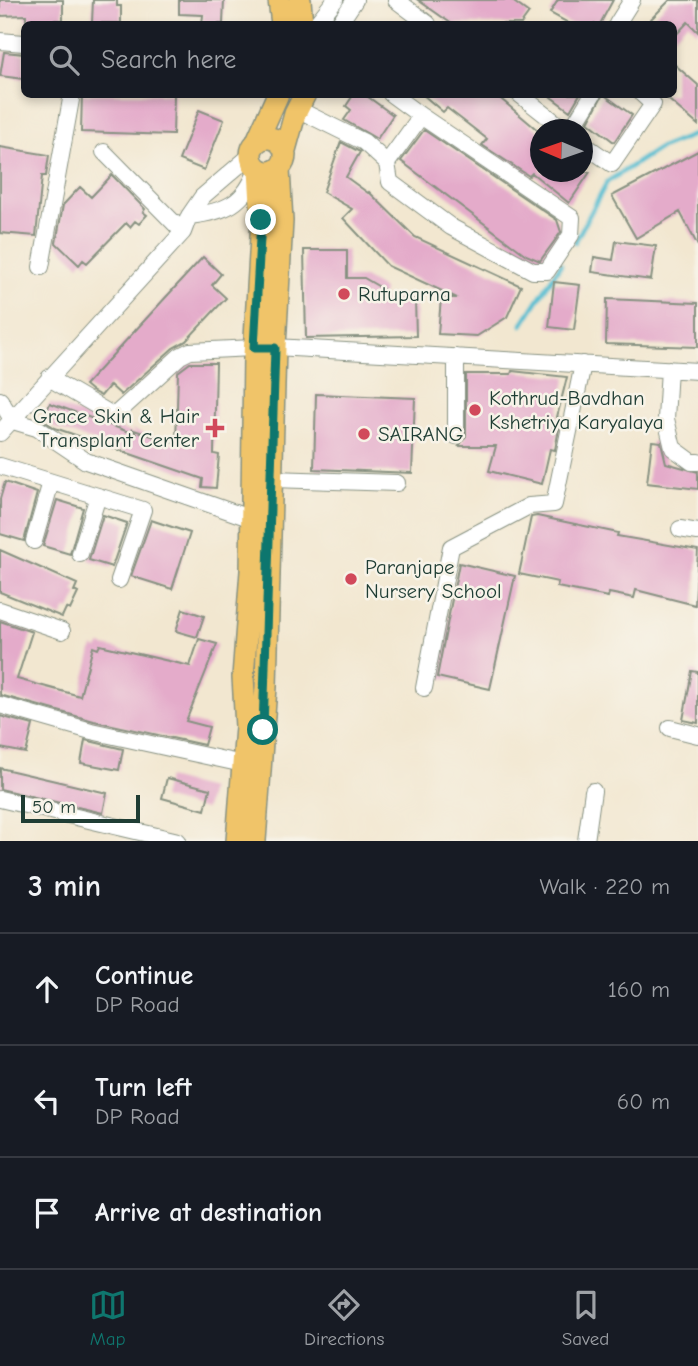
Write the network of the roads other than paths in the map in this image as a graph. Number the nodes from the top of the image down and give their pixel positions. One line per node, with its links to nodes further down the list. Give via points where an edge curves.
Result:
1 (279, 0): 7 (main road)
2 (300, 0): 8 (main road)
3 (335, 0): 9 (street)
4 (355, 0): 10 (street)
5 (396, 0): 11 (street)
6 (632, 0): 12 (street)
7 (282, 21)
8 (302, 21)
9 (318, 21)
10 (341, 21)
11 (424, 21)
12 (619, 21)
13 (0, 41): 14 (street)
14 (21, 43)
15 (71, 98): 31 (street)
16 (277, 98): 27 (main road)
17 (396, 98): 22 (street)
18 (524, 98): 23 (street)
19 (590, 98): 24 (street)
20 (646, 98): 25 (street, via 653,104 612,164)
21 (301, 102): 27 (main road); 28 (street, via 364,142)
22 (421, 116): 28 (street); 28 (street, via 572,218 571,235 547,271 533,271 451,228 390,182)
23 (551, 119)
24 (577, 119)
25 (593, 150)
26 (104, 152): 30 (street)
27 (265, 159): 29 (street, via 202,197); 29 (street, via 245,196 211,214); 32 (main road, via 282,221)
28 (387, 163)
29 (189, 216): 30 (street)
30 (183, 232): 37 (street)
31 (41, 267)
32 (265, 348): 33 (street); 37 (street, via 184,353 117,415); 44 (main road); 48 (main road)
33 (456, 357): 34 (street); 41 (street)
34 (583, 365): 35 (street); 56 (street, via 554,504 529,506 451,547)
35 (669, 369): 36 (street); 42 (street, via 666,419 673,448)
36 (698, 371)
37 (49, 378): 39 (street)
38 (0, 400): 39 (street)
39 (13, 421): 40 (street); 48 (street, via 37,428 86,461)
40 (0, 433)
41 (456, 436)
42 (698, 462)
43 (0, 466): 45 (street)
44 (272, 479): 46 (street); 65 (main road, via 266,687)
45 (51, 482): 47 (street); 51 (street)
46 (397, 483)
47 (98, 496): 52 (street); 53 (street, via 143,510)
48 (252, 520): 60 (main road)
49 (680, 530): 50 (street)
50 (698, 532)
51 (34, 541)
52 (80, 554)
53 (119, 580)
54 (0, 610): 55 (street)
55 (62, 631)
56 (425, 688)
57 (0, 705): 60 (street, via 91,731)
58 (670, 728): 59 (street)
59 (698, 735)
60 (243, 764): 64 (main road)
61 (593, 791): 66 (street)
62 (0, 799): 63 (street)
63 (178, 841)
64 (237, 841)
65 (255, 841)
66 (586, 841)

